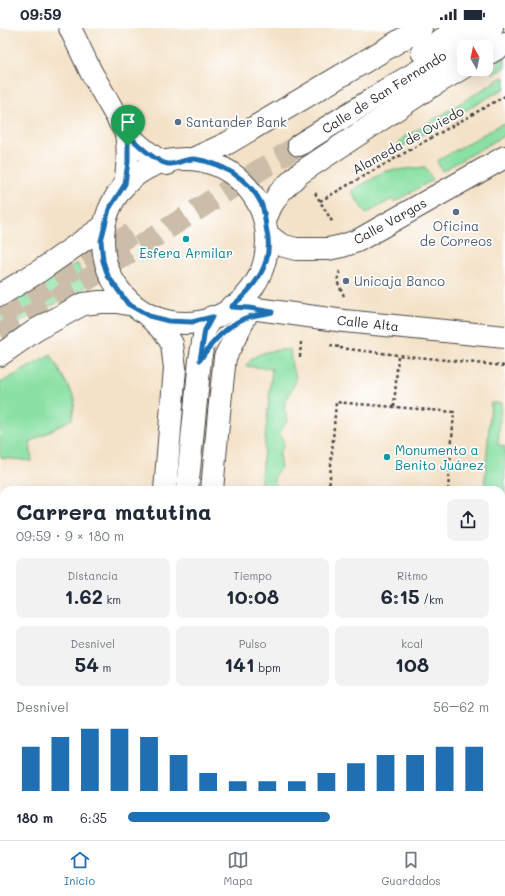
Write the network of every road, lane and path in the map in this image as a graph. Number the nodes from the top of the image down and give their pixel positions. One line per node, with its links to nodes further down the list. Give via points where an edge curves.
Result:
1 (70, 28): 9 (main road, via 91,72)
2 (421, 28): 11 (main road, via 228,143)
3 (460, 28): 4 (main road, Calle de San Fernando, via 294,141)
4 (492, 28)
5 (505, 44): 6 (main road)
6 (493, 51)
7 (457, 71): 17 (main road, via 300,173 280,192 270,206)
8 (505, 96): 15 (path, Alameda de Oviedo)
9 (126, 133): 12 (main road, via 154,157); 13 (main road, via 128,162)
10 (505, 157): 17 (main road, Calle Vargas, via 357,241 342,246 328,249 296,249 281,244)
11 (193, 159): 12 (main road); 17 (main road, via 216,164 236,174 252,189 261,203)
12 (168, 164): 13 (main road, via 146,171)
13 (125, 184): 16 (main road, via 109,209)
14 (313, 190): 15 (path)
15 (320, 200): 18 (path)
16 (104, 226): 20 (main road, via 41,270); 22 (main road, via 101,241 103,261 108,276)
17 (266, 227): 23 (main road, via 268,253 265,266 245,296)
18 (336, 228)
19 (342, 268): 21 (path, via 337,281)
20 (6, 287)
21 (346, 300)
22 (128, 304): 24 (main road); 31 (main road, via 83,304 36,330)
23 (238, 313): 25 (main road); 26 (main road, Calle Alta, via 249,308); 34 (main road, via 226,330 209,345); 38 (main road, via 225,357)
24 (149, 316): 25 (main road, via 169,321 192,322); 39 (main road, via 165,332 172,344 175,368)
25 (212, 317): 34 (main road, via 205,330)
26 (505, 337)
27 (341, 342): 30 (path)
28 (309, 343): 33 (path, via 301,342)
29 (325, 345): 30 (path)
30 (340, 348): 32 (path)
31 (0, 355)
32 (398, 355): 35 (path); 36 (path)
33 (300, 357)
34 (200, 360): 37 (main road)
35 (505, 366)
36 (394, 407): 41 (path, via 336,402); 42 (path, via 454,412)
37 (192, 438): 38 (main road); 40 (main road)
38 (213, 485)
39 (165, 486)
40 (187, 486)
41 (329, 486)
42 (448, 486)
43 (505, 526): 44 (path)
44 (505, 535)

